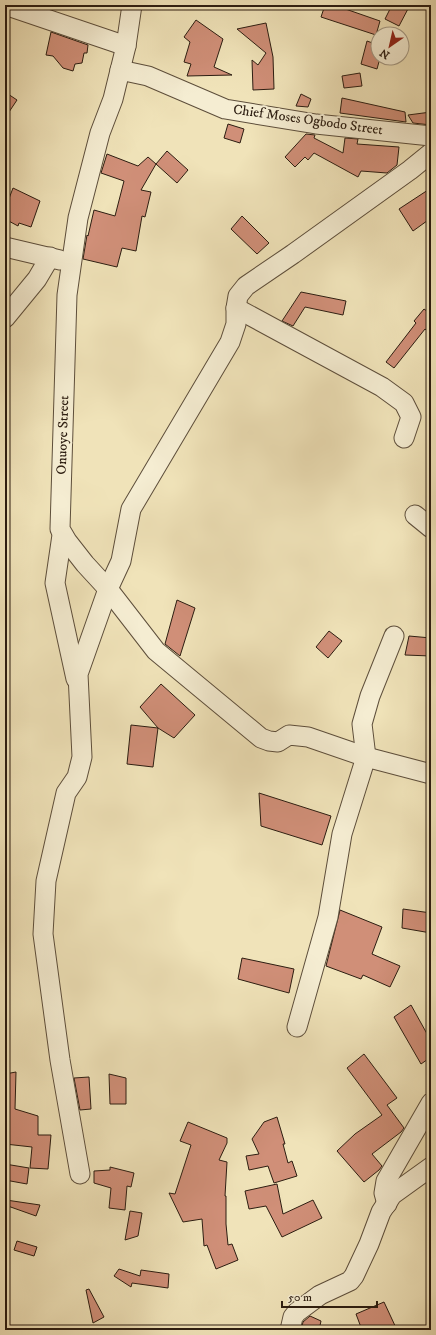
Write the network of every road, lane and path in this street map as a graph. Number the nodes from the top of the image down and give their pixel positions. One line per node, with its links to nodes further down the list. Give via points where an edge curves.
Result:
1 (132, 5): 3 (street)
2 (8, 6): 3 (street)
3 (126, 46): 4 (street)
4 (120, 70): 5 (street, Chief Moses Ogbodo Street, via 148,76 225,109 316,124); 9 (street, via 113,99 100,133 78,218)
5 (431, 136)
6 (431, 153): 10 (street, via 246,286 238,296)
7 (5, 247): 8 (street)
8 (50, 257): 9 (street); 11 (street, via 37,279)
9 (71, 264): 15 (street, Onuoye Street, via 67,302 60,529)
10 (236, 308): 12 (street, via 382,387 404,403 411,417); 16 (street, via 236,324 230,342 131,509 120,561)
11 (5, 318)
12 (404, 438)
13 (414, 515): 14 (street)
14 (431, 528)
15 (62, 535): 16 (street); 18 (street, Onuoye Street, via 55,583)
16 (108, 589): 18 (street, via 78,674); 19 (street, via 156,651 261,738 278,742 289,735 308,737)
17 (394, 636): 19 (street, via 370,696 362,724)
18 (80, 700): 24 (street, via 82,757 77,777 66,793 46,881 43,934 60,1060)
19 (366, 757): 20 (street); 21 (street, via 342,834 328,917)
20 (431, 774)
21 (297, 1027)
22 (431, 1103): 25 (street, via 386,1181 384,1193)
23 (431, 1167): 25 (street, via 392,1195)
24 (80, 1174)
25 (387, 1204): 26 (street, via 381,1212 370,1244 354,1276 350,1281 320,1294 297,1312)
26 (290, 1330)

